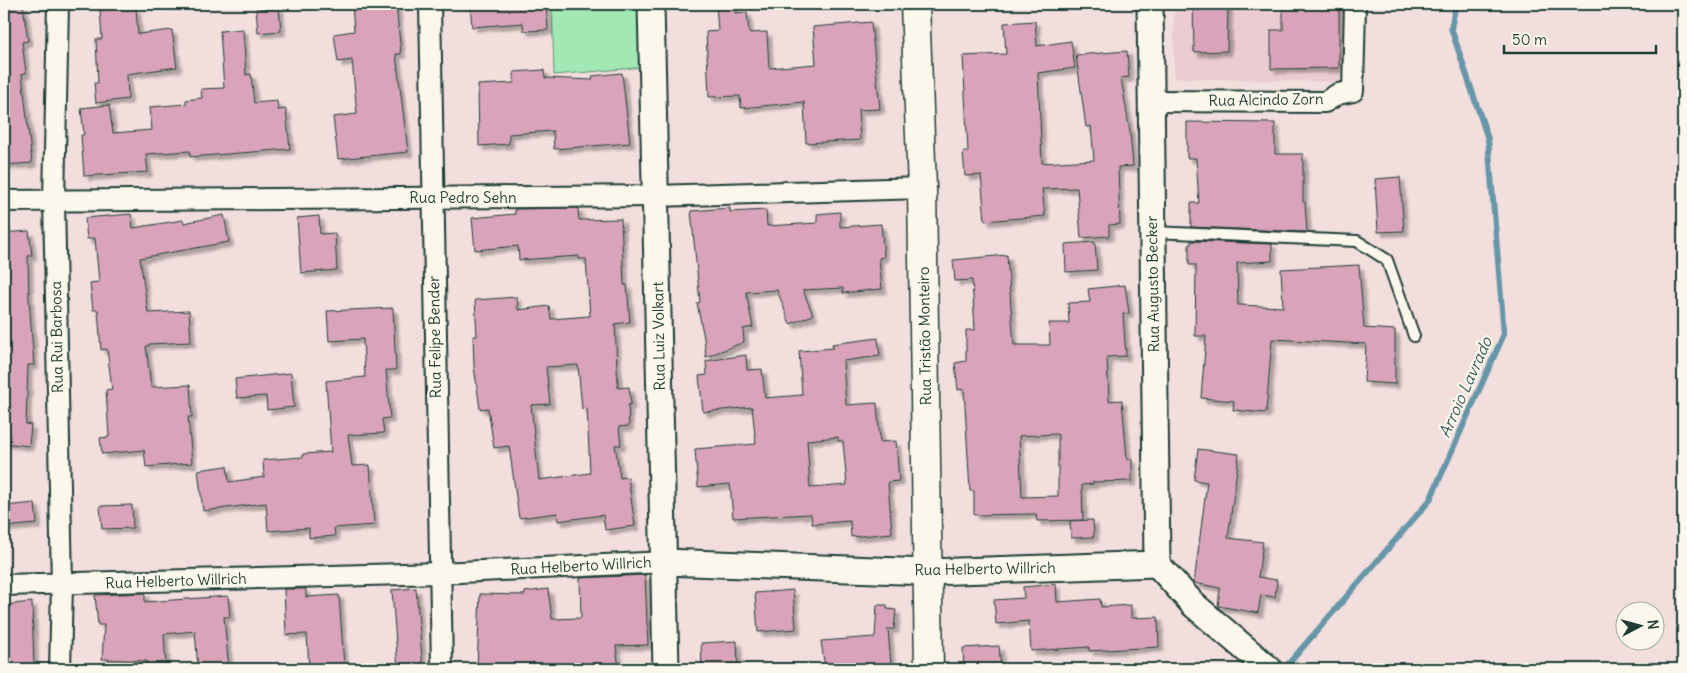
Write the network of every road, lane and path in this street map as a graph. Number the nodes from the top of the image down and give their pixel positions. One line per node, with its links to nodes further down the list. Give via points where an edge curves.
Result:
1 (58, 4): 11 (street, Rua Rui Barbosa)
2 (430, 4): 10 (street, Rua Felipe Bender)
3 (651, 4): 9 (street, Rua Luiz Volkart)
4 (915, 4): 8 (main road, Rua Tristão Monteiro)
5 (1150, 4): 7 (street, Rua Augusto Becker)
6 (1355, 4): 7 (street, Rua Alcindo Zorn, via 1354,91 1338,94 1325,102)
7 (1149, 101): 13 (street, Rua Augusto Becker)
8 (922, 188): 9 (street, Rua Pedro Sehn); 17 (main road, Rua Tristão Monteiro)
9 (655, 196): 10 (street, Rua Pedro Sehn); 15 (street, Rua Luiz Volkart)
10 (432, 198): 11 (street, Rua Pedro Sehn); 18 (street, Rua Felipe Bender)
11 (54, 201): 12 (street, Rua Pedro Sehn); 20 (street, Rua Rui Barbosa)
12 (4, 202)
13 (1152, 232): 14 (lane, via 1357,241 1387,260); 16 (street, Rua Augusto Becker)
14 (1414, 336)
15 (665, 562): 17 (street, Rua Helberto Willrich); 18 (street, Rua Helberto Willrich); 24 (street, Rua Luiz Volkart)
16 (1158, 564): 17 (street, Rua Helberto Willrich); 21 (street, via 1194,605)
17 (928, 572): 25 (main road, Rua Tristão Monteiro)
18 (440, 573): 20 (street, Rua Helberto Willrich); 23 (street, Rua Felipe Bender)
19 (4, 584): 20 (street, Rua Helberto Willrich)
20 (62, 584): 22 (street, Rua Rui Barbosa)
21 (1263, 664)
22 (60, 669)
23 (442, 669)
24 (666, 669)
25 (929, 669)

